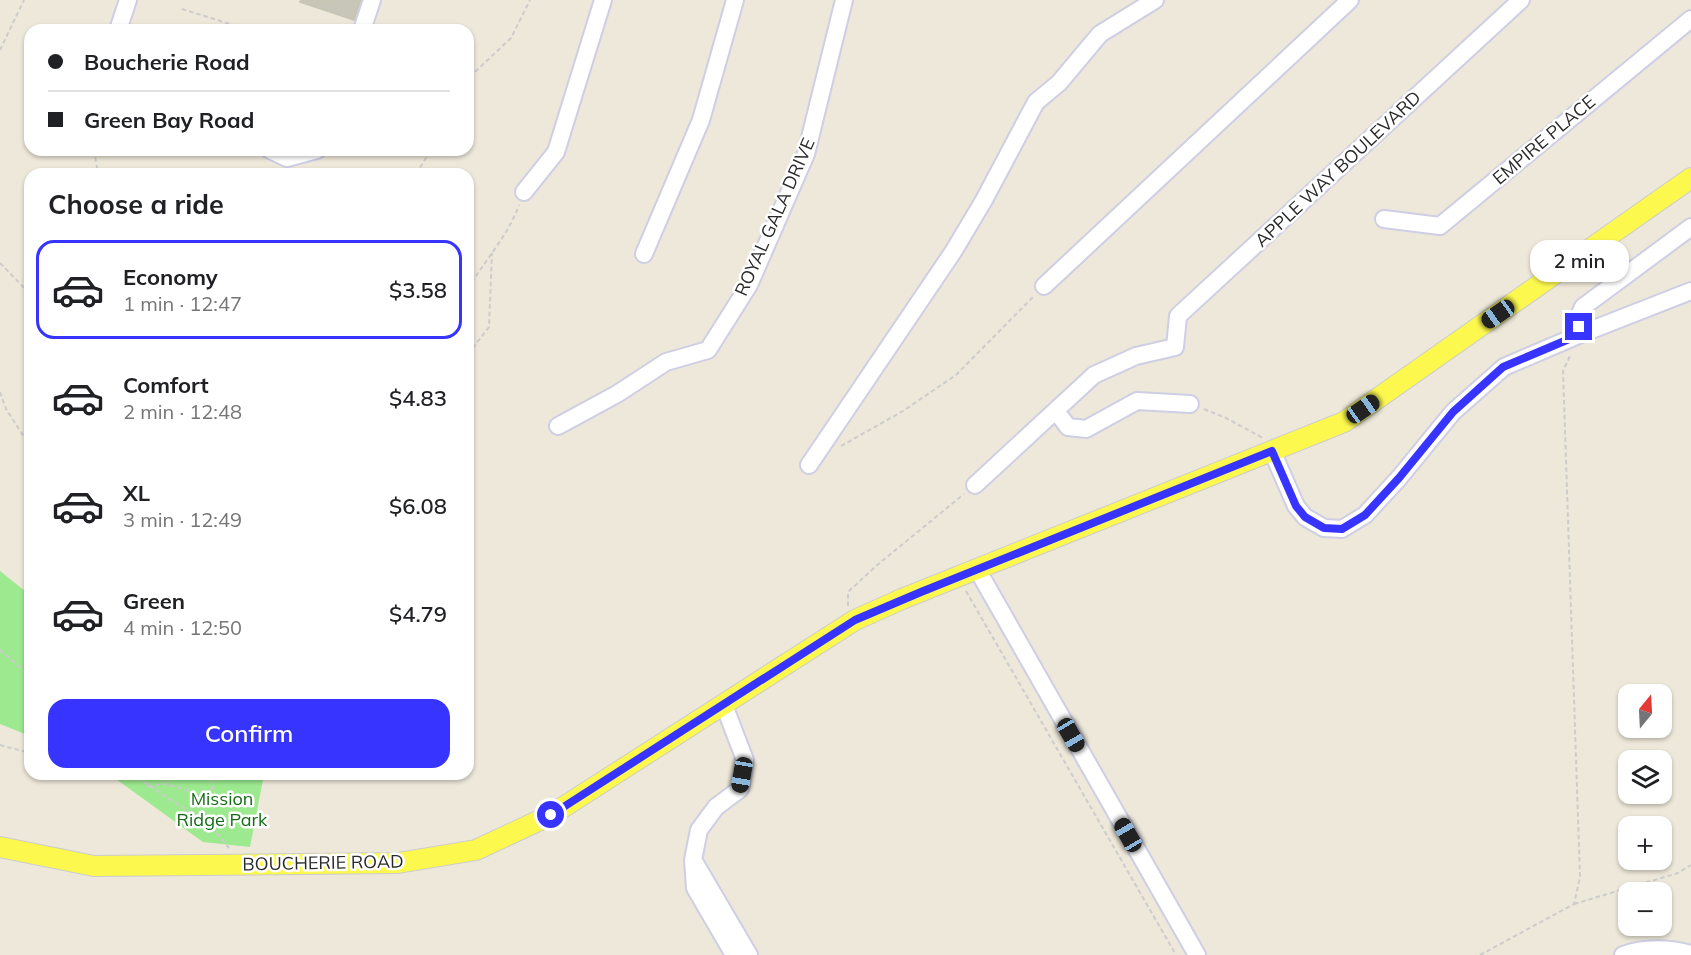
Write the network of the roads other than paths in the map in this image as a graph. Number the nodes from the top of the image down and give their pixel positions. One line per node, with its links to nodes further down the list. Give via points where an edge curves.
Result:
1 (128, 0): 10 (street)
2 (372, 0): 11 (street)
3 (603, 0): 13 (street, via 556,152)
4 (735, 0): 16 (street, via 701,120)
5 (844, 0): 22 (street, ROYAL GALA DRIVE, via 806,154 748,285 708,350 666,362)
6 (1155, 0): 24 (street, via 1100,34 1059,83 1036,102 953,252)
7 (1350, 0): 17 (street)
8 (1521, 0): 21 (street, APPLE WAY BOULEVARD, via 1178,316 1175,347 1136,356 1094,375)
9 (1691, 19): 14 (street, EMPIRE PLACE, via 1440,226)
10 (120, 24)
11 (364, 24)
12 (1691, 178): 23 (main road, BOUCHERIE ROAD, via 1344,422)
13 (524, 192)
14 (1384, 219)
15 (1691, 227): 19 (street, via 1583,307 1578,318)
16 (644, 254)
17 (1044, 286)
18 (1691, 291): 19 (street)
19 (1581, 334): 23 (street, via 1503,367 1453,412 1365,515 1342,529 1324,528 1305,517 1296,506)
20 (1190, 404): 21 (street, via 1137,401 1086,429 1068,427)
21 (1056, 411): 25 (street)
22 (558, 426)
23 (1272, 451): 26 (main road, BOUCHERIE ROAD)
24 (809, 465)
25 (975, 485)
26 (976, 569): 27 (main road, BOUCHERIE ROAD, via 855,620); 33 (street)
27 (724, 705): 28 (main road, BOUCHERIE ROAD, via 551,815 476,850 398,864 94,866); 29 (street, via 745,760 740,789 716,807 699,830)
28 (0, 847)
29 (693, 860): 31 (street, via 696,888); 32 (street)
30 (1691, 954): 34 (street, via 1637,950)
31 (734, 955)
32 (749, 955)
33 (1197, 955)
34 (1623, 955)

